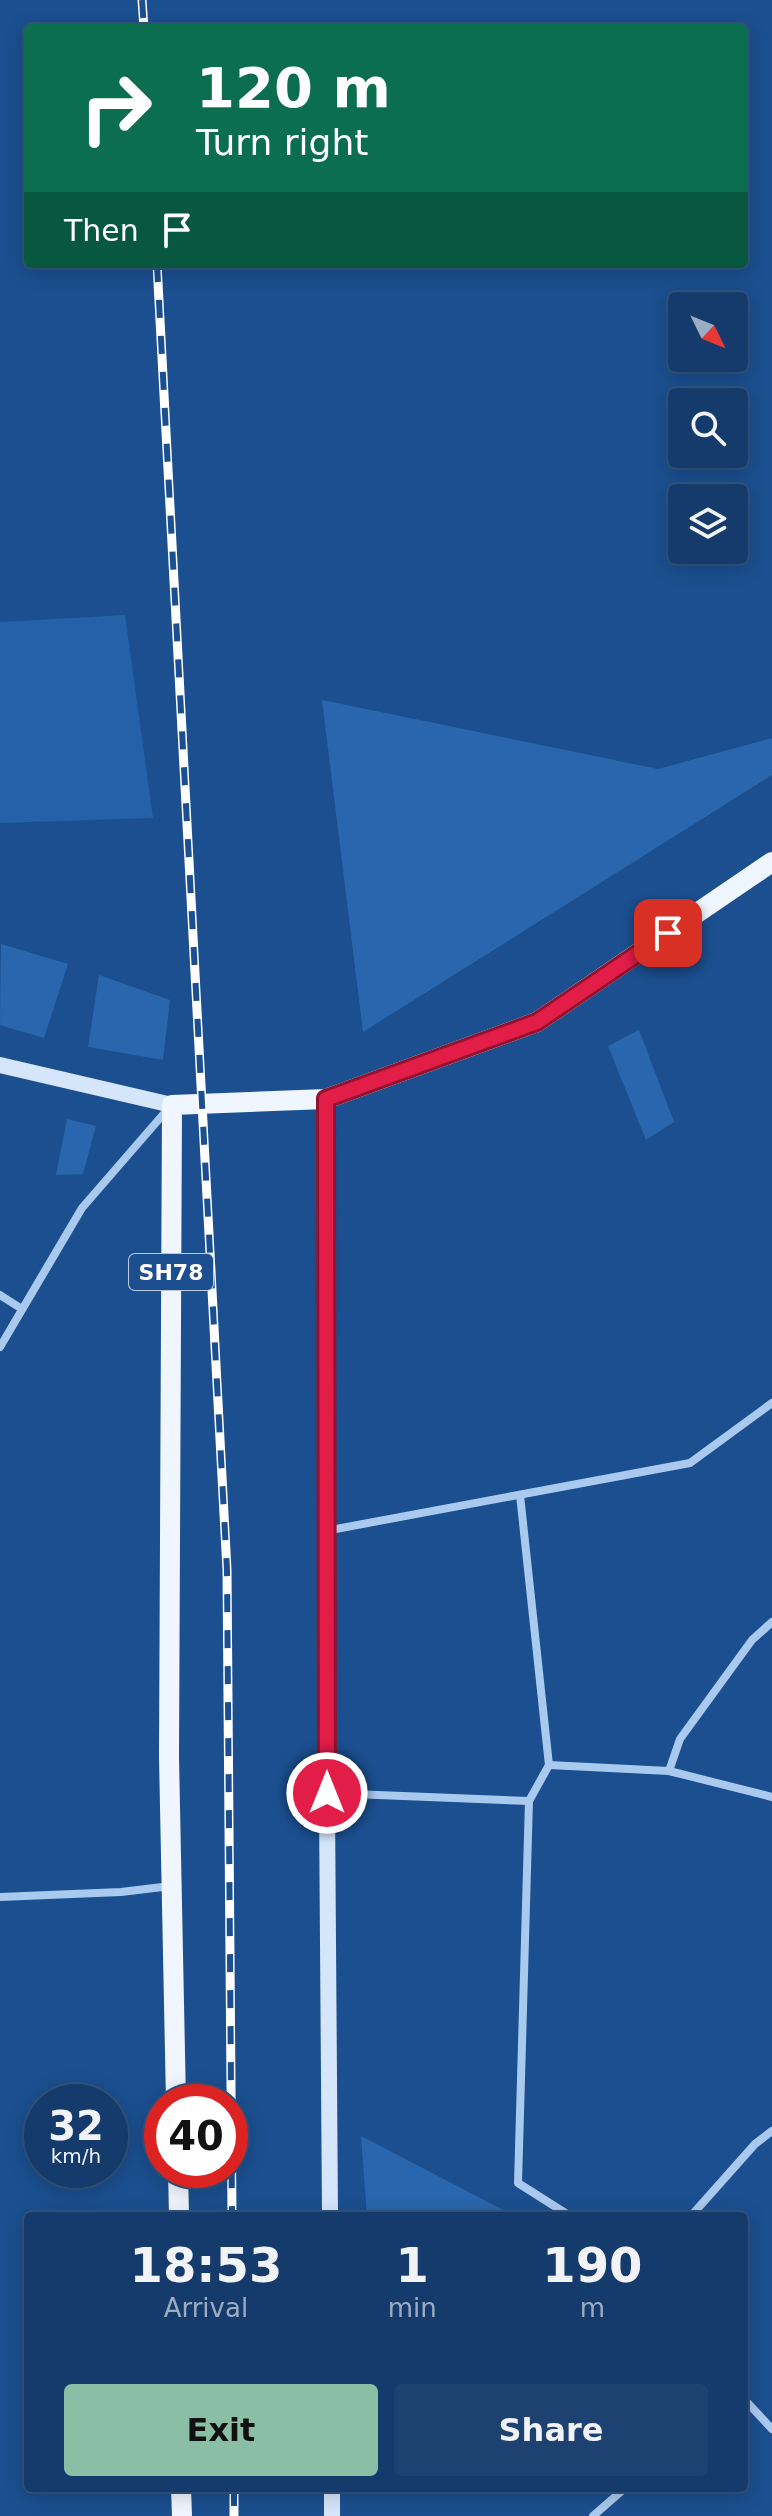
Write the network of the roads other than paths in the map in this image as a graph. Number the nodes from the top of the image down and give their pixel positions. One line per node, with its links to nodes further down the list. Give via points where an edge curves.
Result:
1 (772, 862): 3 (main road, via 537,1022)
2 (0, 1065): 4 (street)
3 (326, 1099): 4 (main road); 10 (street)
4 (172, 1105): 6 (street, via 82,1208); 17 (main road, SH78)
5 (0, 1295): 6 (street)
6 (22, 1309): 7 (street)
7 (0, 1347)
8 (772, 1403): 9 (street, via 690,1463)
9 (520, 1495): 10 (street); 12 (street)
10 (325, 1531): 14 (street)
11 (772, 1622): 13 (street, via 752,1640 680,1739)
12 (549, 1765): 13 (street); 16 (street)
13 (669, 1771): 15 (street)
14 (327, 1793): 16 (street); 23 (street)
15 (772, 1797)
16 (529, 1801): 24 (street, via 518,2183)
17 (172, 1886): 18 (street); 19 (main road, SH78)
18 (0, 1897)
19 (176, 2084)
20 (772, 2131): 25 (street)
21 (178, 2188): 22 (main road)
22 (179, 2212)
23 (330, 2212)
24 (564, 2212)
25 (695, 2212)
26 (748, 2403): 27 (street)
27 (772, 2429)
28 (181, 2492): 31 (main road)
29 (332, 2492): 32 (street)
30 (620, 2492): 33 (street)
31 (182, 2516)
32 (332, 2516)
33 (593, 2516)

